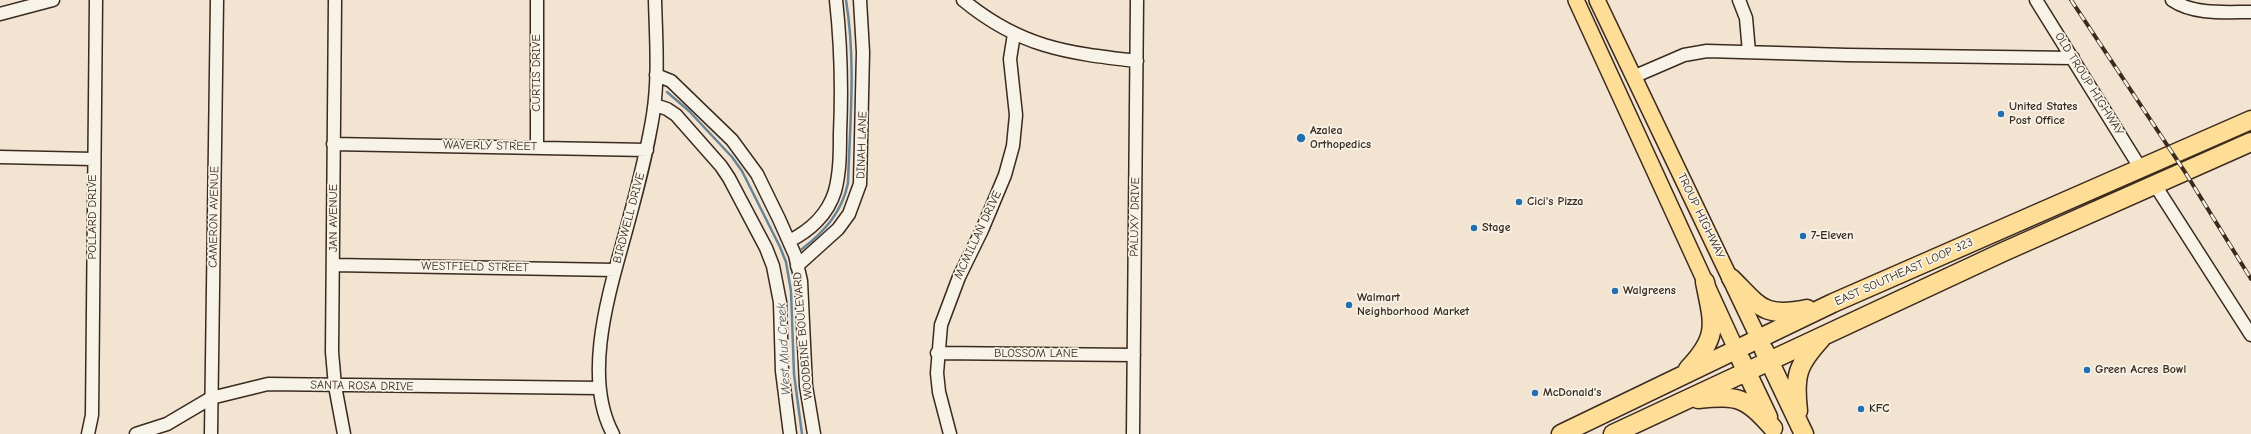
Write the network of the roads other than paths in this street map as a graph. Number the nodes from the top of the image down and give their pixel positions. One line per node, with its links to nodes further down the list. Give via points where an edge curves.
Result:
1 (53, 0): 17 (street)
2 (96, 0): 31 (street, POLLARD DRIVE)
3 (217, 0): 52 (street, CAMERON AVENUE)
4 (335, 0): 27 (street, JAN AVENUE)
5 (537, 0): 28 (street, CURTIS DRIVE)
6 (655, 0): 22 (street, BIRDWELL DRIVE)
7 (836, 0): 34 (street, DINAH LANE, via 842,65 839,170 834,192 825,211 812,227)
8 (860, 0): 36 (street, DINAH LANE, via 863,52 860,184 849,214 838,229)
9 (964, 0): 18 (street, via 987,20)
10 (1137, 0): 21 (street, PALUXY DRIVE)
11 (1576, 0): 39 (main road, TROUP HIGHWAY)
12 (1597, 0): 23 (main road, TROUP HIGHWAY)
13 (1738, 0): 19 (street, via 1746,18)
14 (2036, 0): 20 (street, OLD TROUP HIGHWAY)
15 (2172, 0): 16 (street, via 2182,7 2196,10)
16 (2251, 12)
17 (0, 14)
18 (1014, 34): 21 (street, via 1078,54); 45 (street, MCMILLAN DRIVE, via 1010,59 1016,115 1013,146 1005,175 948,304 941,325)
19 (1749, 52): 20 (street, via 1847,56); 23 (street, via 1707,51 1684,55)
20 (2073, 58): 32 (street, OLD TROUP HIGHWAY)
21 (1137, 61): 46 (street, PALUXY DRIVE)
22 (656, 75): 24 (street, BIRDWELL DRIVE); 34 (street, WOODBINE BOULEVARD, via 671,81 739,148 762,183)
23 (1633, 77): 38 (main road, TROUP HIGHWAY)
24 (655, 105): 29 (street, BIRDWELL DRIVE); 61 (street, WOODBINE BOULEVARD, via 676,115 721,166 769,256 778,289 782,371)
25 (2251, 120): 32 (highway, EAST SOUTHEAST LOOP 323)
26 (2251, 142): 33 (highway, EAST SOUTHEAST LOOP 323)
27 (333, 144): 28 (street, WAVERLY STREET); 35 (street, JAN AVENUE)
28 (537, 147): 29 (street, WAVERLY STREET)
29 (647, 150): 37 (street, BIRDWELL DRIVE)
30 (0, 157): 31 (street)
31 (93, 159): 56 (street, POLLARD DRIVE, via 92,415)
32 (2141, 169): 40 (highway, EAST SOUTHEAST LOOP 323)
33 (2155, 185): 41 (highway, EAST SOUTHEAST LOOP 323); 42 (street)
34 (789, 241): 36 (street, WOODBINE BOULEVARD)
35 (334, 265): 37 (street, WESTFIELD STREET); 50 (street, JAN AVENUE, via 332,352)
36 (797, 266): 62 (street, WOODBINE BOULEVARD, via 803,303 806,386)
37 (615, 270): 51 (street, BIRDWELL DRIVE, via 605,310)
38 (1731, 278): 40 (highway, via 1754,300 1771,311 1787,313); 43 (main road, TROUP HIGHWAY)
39 (1705, 282): 44 (main road, TROUP HIGHWAY); 49 (highway, via 1713,320 1712,333 1702,353)
40 (1833, 304): 43 (highway, EAST SOUTHEAST LOOP 323)
41 (1824, 335): 47 (highway, EAST SOUTHEAST LOOP 323); 54 (highway, via 1805,358 1795,385)
42 (2251, 335)
43 (1759, 338): 44 (highway, EAST SOUTHEAST LOOP 323); 47 (highway, TROUP HIGHWAY)
44 (1736, 349): 48 (highway, TROUP HIGHWAY); 49 (highway, EAST SOUTHEAST LOOP 323)
45 (937, 354): 46 (street, BLOSSOM LANE); 63 (street, MCMILLAN DRIVE, via 939,392)
46 (1134, 355): 64 (street, PALUXY DRIVE)
47 (1769, 360): 48 (highway, EAST SOUTHEAST LOOP 323); 54 (highway, TROUP HIGHWAY)
48 (1746, 371): 53 (highway, EAST SOUTHEAST LOOP 323); 55 (highway, TROUP HIGHWAY)
49 (1684, 374): 65 (highway, EAST SOUTHEAST LOOP 323)
50 (335, 386): 51 (street, SANTA ROSA DRIVE); 52 (street, SANTA ROSA DRIVE, via 268,384); 59 (street, JAN AVENUE)
51 (599, 388): 60 (street, BIRDWELL DRIVE)
52 (211, 398): 57 (street, SANTA ROSA DRIVE, via 168,424); 58 (street, CAMERON AVENUE)
53 (1685, 401): 55 (highway, via 1737,398 1754,408); 66 (highway, EAST SOUTHEAST LOOP 323)
54 (1802, 430)
55 (1775, 431)
56 (88, 434)
57 (136, 434)
58 (211, 434)
59 (344, 434)
60 (613, 434)
61 (790, 434)
62 (814, 434)
63 (950, 434)
64 (1133, 434)
65 (1561, 434)
66 (1613, 434)

